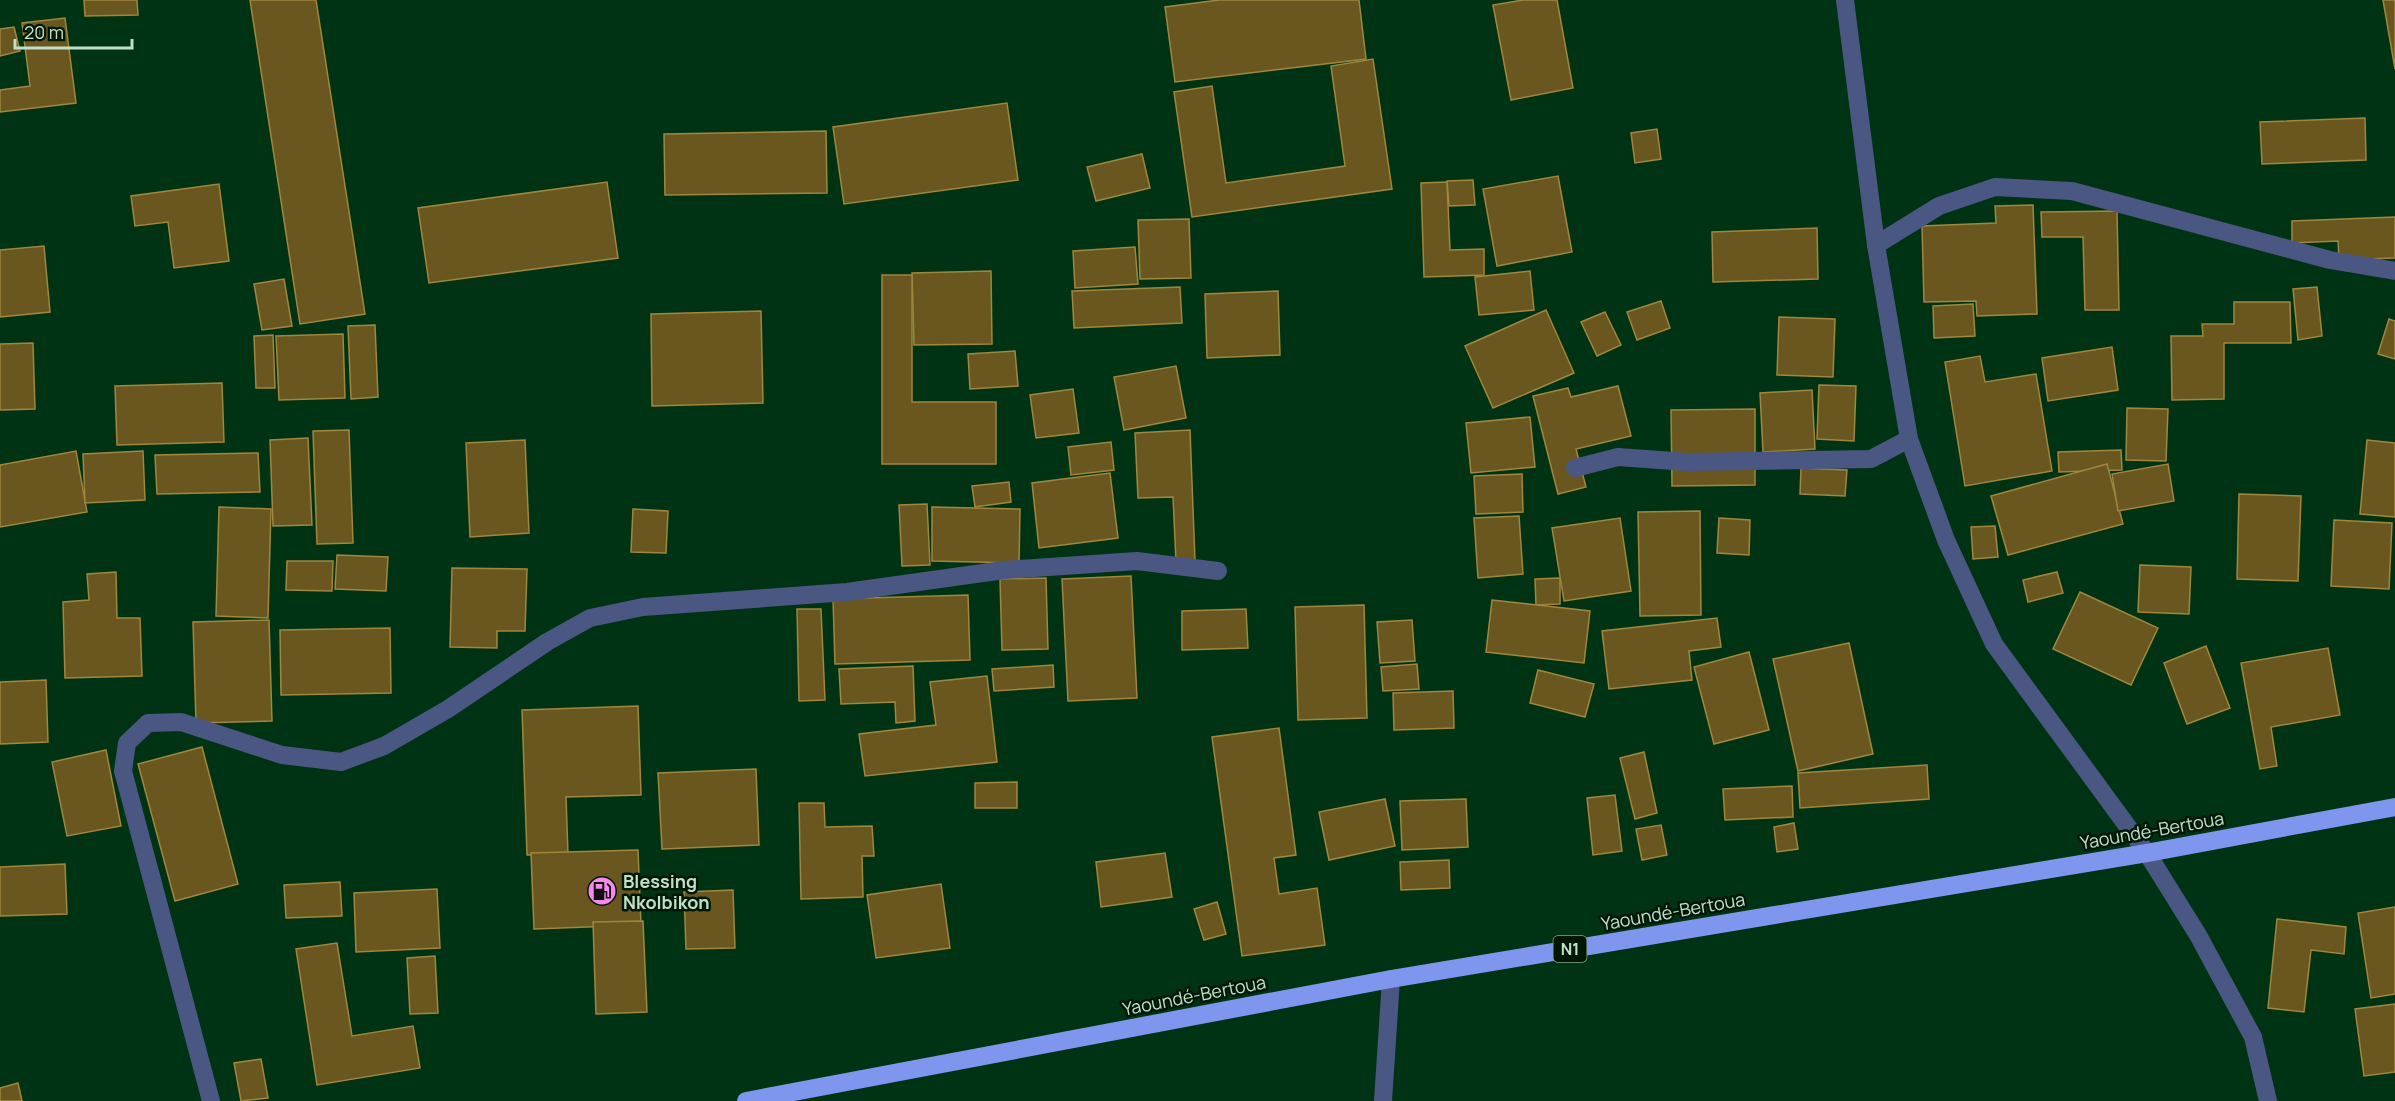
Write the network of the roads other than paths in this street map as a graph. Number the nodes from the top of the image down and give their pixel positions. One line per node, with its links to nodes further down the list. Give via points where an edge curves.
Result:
1 (1845, 0): 2 (street)
2 (1876, 245): 3 (street, via 1939,206 1995,187 2006,187 2072,191 2330,260); 4 (street)
3 (2395, 271)
4 (1909, 439): 5 (street, via 1871,459 1687,462 1618,457); 8 (street, via 1946,540 1994,645)
5 (1575, 468)
6 (1218, 571): 10 (street, via 1137,561 1004,570 847,592 643,607 590,618 393,741 341,762 282,755 181,722 148,723 127,743 123,771)
7 (2395, 807): 8 (highway, Yaoundé-Bertoua / N1)
8 (2147, 853): 9 (highway, Yaoundé-Bertoua / N1); 13 (street, via 2198,934 2253,1037)
9 (1391, 979): 11 (highway, Yaoundé-Bertoua / N1); 12 (street)
10 (211, 1101)
11 (746, 1101)
12 (1383, 1101)
13 (2268, 1101)

